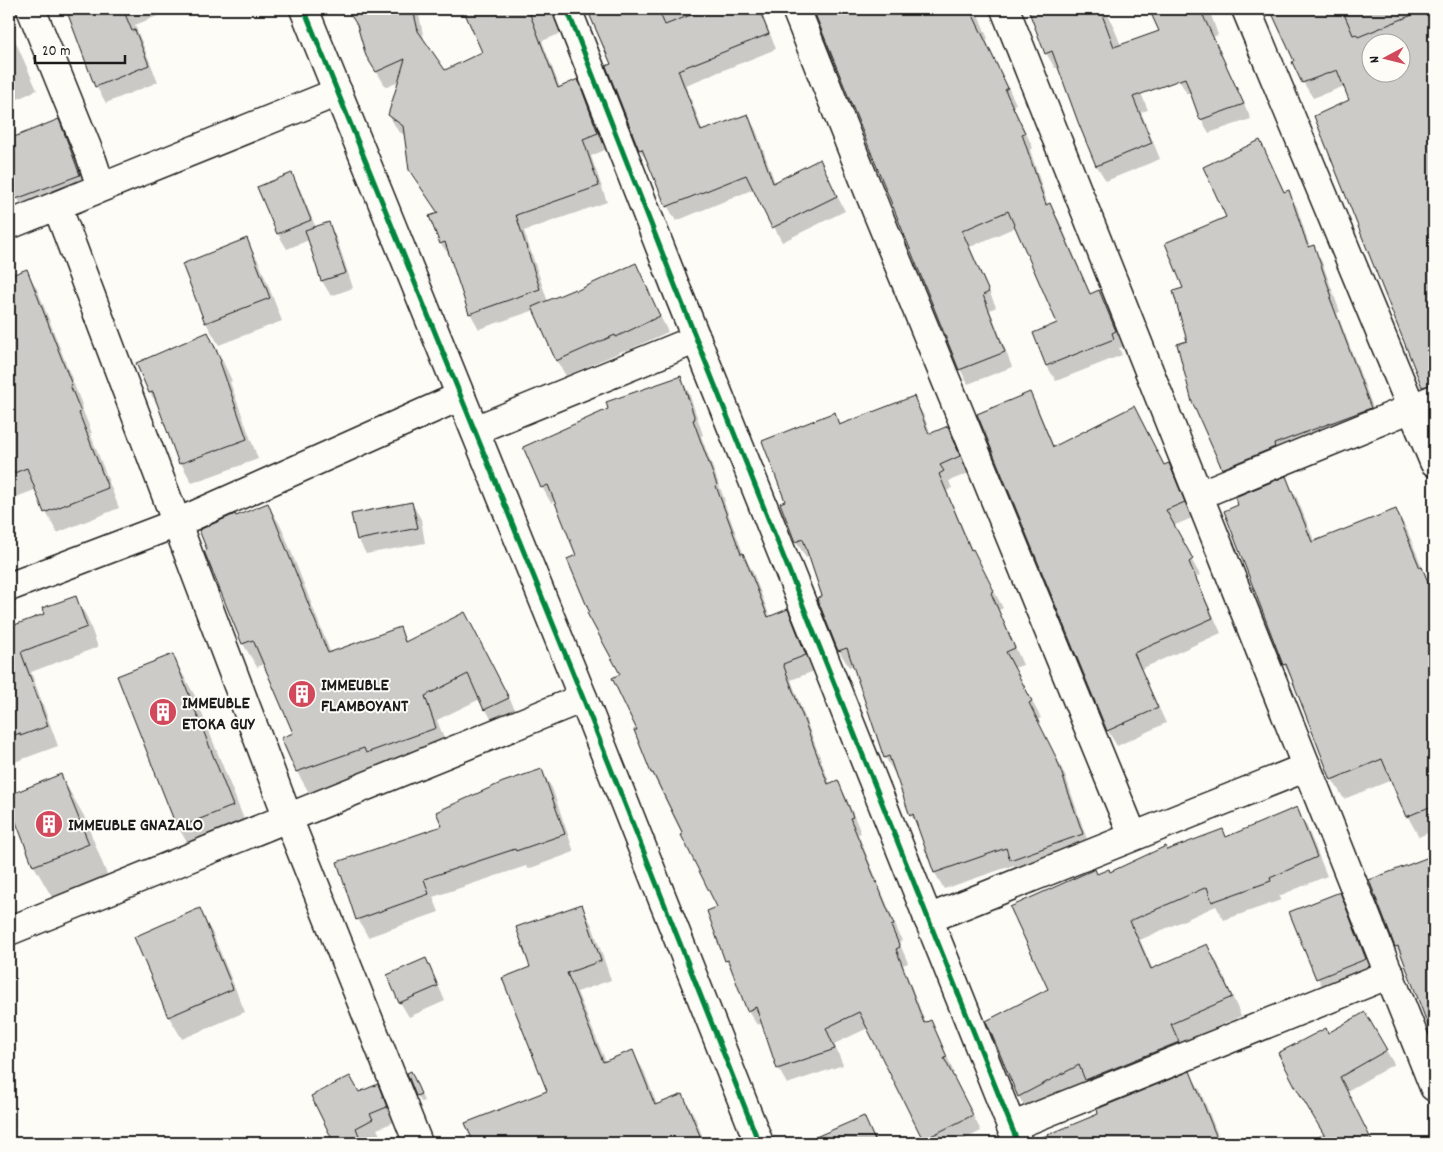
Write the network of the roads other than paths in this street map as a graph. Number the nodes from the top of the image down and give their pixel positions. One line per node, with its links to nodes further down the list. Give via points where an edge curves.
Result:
1 (31, 9): 8 (street)
2 (304, 9): 7 (street)
3 (567, 9): 11 (street)
4 (796, 9): 22 (street)
5 (1005, 9): 16 (street)
6 (1246, 9): 13 (street)
7 (338, 92): 8 (street); 12 (street)
8 (101, 187): 9 (street)
9 (57, 206): 10 (street); 17 (street)
10 (9, 225)
11 (697, 339): 14 (street); 23 (street)
12 (461, 396): 14 (street); 17 (street)
13 (1423, 404): 15 (street); 16 (street)
14 (475, 430): 19 (street)
15 (1434, 462)
16 (1199, 495): 20 (street)
17 (177, 523): 18 (street); 21 (street)
18 (9, 587)
19 (583, 698): 21 (street); 29 (street)
20 (1307, 766): 22 (street); 25 (street)
21 (288, 818): 24 (street); 28 (street)
22 (1133, 836): 23 (street)
23 (928, 919): 27 (street)
24 (9, 931)
25 (1390, 974): 26 (street); 27 (street)
26 (1434, 1087)
27 (1014, 1135)
28 (418, 1143)
29 (759, 1143)

